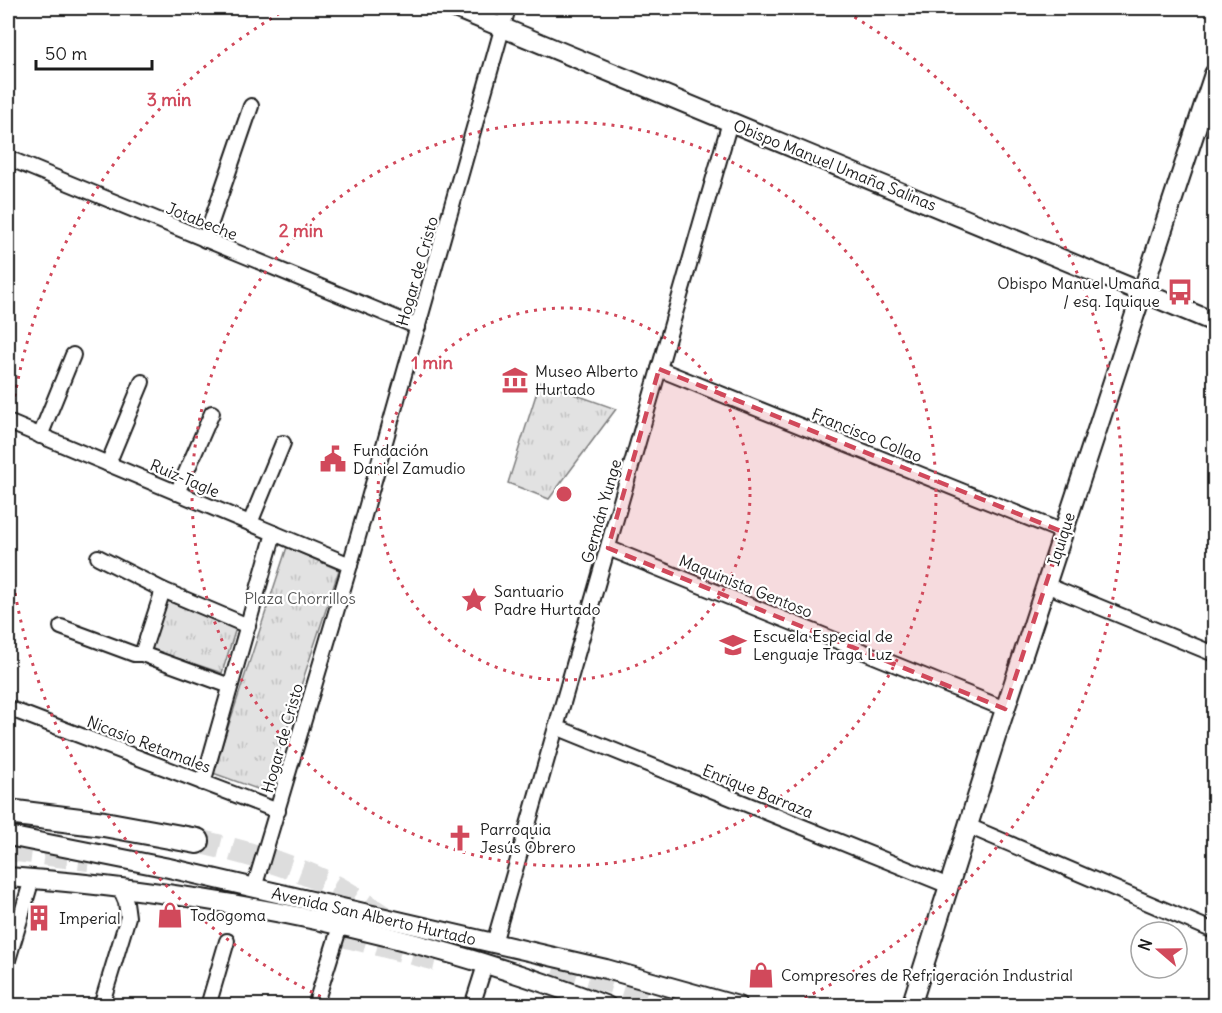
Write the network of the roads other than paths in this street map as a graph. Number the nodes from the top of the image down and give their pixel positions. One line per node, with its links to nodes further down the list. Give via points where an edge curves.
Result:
1 (455, 8): 3 (street, Obispo Manuel Umaña Salinas)
2 (508, 8): 3 (street, Hogar de Cristo)
3 (503, 27): 6 (street, Obispo Manuel Umaña Salinas); 11 (street, Hogar de Cristo)
4 (1215, 74): 9 (street, Iquique)
5 (250, 105): 8 (street)
6 (730, 122): 9 (street, Obispo Manuel Umaña Salinas); 13 (street, Germán Yunge)
7 (8, 158): 8 (street, Jotabeche)
8 (206, 240): 11 (street, Jotabeche)
9 (1143, 292): 10 (street, Obispo Manuel Umaña Salinas); 22 (street, Iquique)
10 (1215, 322)
11 (418, 327): 26 (street, Hogar de Cristo)
12 (73, 355): 17 (street)
13 (659, 369): 22 (street, Francisco Collao); 24 (street, Germán Yunge)
14 (142, 382): 19 (street)
15 (212, 413): 20 (street)
16 (8, 422): 17 (street, Ruiz-Tagle)
17 (40, 436): 19 (street, Ruiz-Tagle)
18 (283, 442): 21 (street)
19 (108, 464): 20 (street, Ruiz-Tagle)
20 (177, 493): 21 (street, Ruiz-Tagle)
21 (250, 524): 23 (street, Ruiz-Tagle)
22 (1063, 532): 27 (street, Iquique)
23 (274, 533): 26 (street, Ruiz-Tagle); 29 (street)
24 (608, 548): 35 (street, Maquinista Gentoso); 36 (street, Germán Yunge)
25 (98, 557): 28 (street)
26 (350, 565): 39 (street, Hogar de Cristo)
27 (1046, 585): 32 (street); 35 (street, Iquique)
28 (164, 590): 29 (street); 31 (street)
29 (248, 626): 33 (street)
30 (61, 627): 31 (street)
31 (142, 654): 33 (street)
32 (1215, 654)
33 (231, 686): 37 (street)
34 (8, 708): 37 (street, Nicasio Retamales)
35 (1005, 709): 40 (street, Iquique)
36 (556, 727): 45 (street, Enrique Barraza); 51 (street, Germán Yunge)
37 (203, 783): 39 (street, Nicasio Retamales)
38 (8, 812): 42 (highway)
39 (278, 812): 47 (street, Hogar de Cristo)
40 (968, 826): 45 (street, Iquique); 49 (street)
41 (8, 836): 47 (street, Avenida San Alberto Hurtado)
42 (197, 841)
43 (8, 878): 44 (street, Avenida San Alberto Hurtado)
44 (32, 879): 46 (street, Avenida San Alberto Hurtado); 52 (street)
45 (949, 886): 60 (street, Iquique)
46 (120, 888): 48 (street, Avenida San Alberto Hurtado); 54 (street, via 128,917)
47 (254, 888): 51 (street, Avenida San Alberto Hurtado)
48 (340, 926): 53 (street, Avenida San Alberto Hurtado); 56 (street)
49 (1215, 931)
50 (227, 941): 55 (street)
51 (494, 943): 59 (street, Avenida San Alberto Hurtado)
52 (8, 960)
53 (485, 965): 57 (street); 58 (street, Avenida San Alberto Hurtado)
54 (101, 1005)
55 (208, 1005)
56 (315, 1005)
57 (472, 1005)
58 (607, 1005)
59 (738, 1005)
60 (911, 1005)

